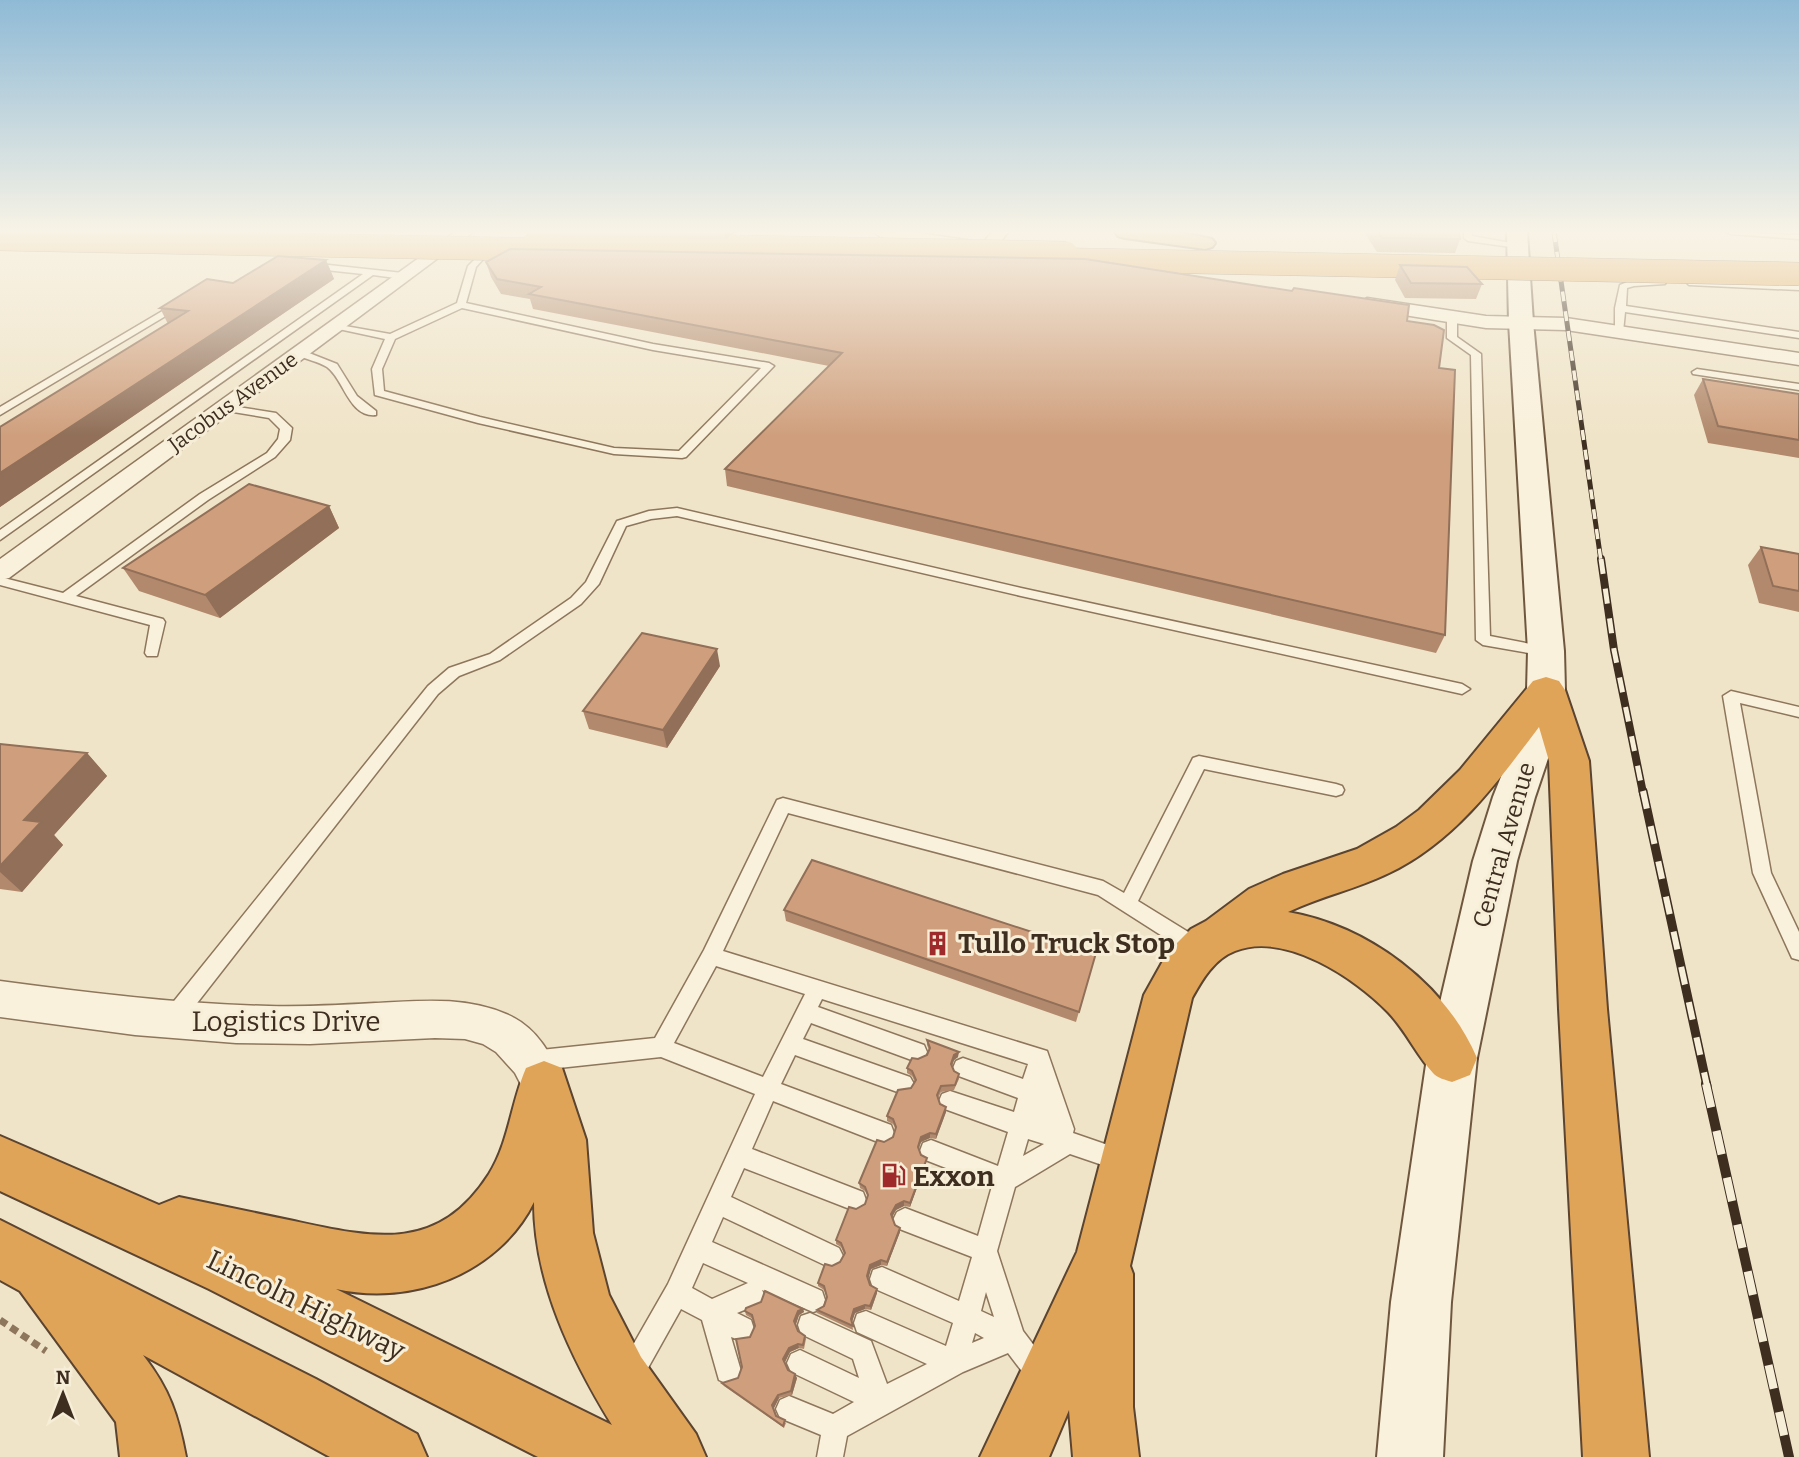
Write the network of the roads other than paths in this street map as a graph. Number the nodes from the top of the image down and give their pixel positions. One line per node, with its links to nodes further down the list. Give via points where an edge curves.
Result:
1 (186, 300): 21 (lane)
2 (332, 300): 23 (lane)
3 (371, 300): 12 (street, Jacobus Avenue)
4 (462, 300): 8 (lane)
5 (1342, 300): 10 (street)
6 (1520, 300): 11 (main road, Central Avenue)
7 (1621, 300): 9 (lane)
8 (461, 305): 15 (lane); 15 (lane, via 653,347 769,366 682,455 614,451 379,393 377,369)
9 (1620, 307): 13 (lane); 14 (lane)
10 (1452, 317): 11 (street); 28 (lane, via 1452,338 1476,354 1483,640)
11 (1521, 322): 13 (street); 28 (main road, Central Avenue)
12 (337, 326): 15 (lane); 16 (street, Jacobus Avenue)
13 (1618, 332): 17 (street)
14 (1799, 335)
15 (391, 337)
16 (300, 353): 20 (street, Jacobus Avenue); 22 (lane, via 333,366 353,398)
17 (1799, 359)
18 (1697, 372): 19 (lane)
19 (1799, 387)
20 (225, 408): 24 (street, Jacobus Avenue); 26 (lane, via 272,415 286,428 284,440 271,455)
21 (0, 412)
22 (372, 413)
23 (0, 536)
24 (0, 572)
25 (0, 581): 26 (lane)
26 (65, 598): 27 (lane, via 158,622)
27 (152, 653)
28 (1546, 671): 33 (highway, via 1464,796 1430,826 1361,867 1271,899); 44 (main road, Central Avenue, via 1541,726 1495,861); 93 (highway, via 1569,761)
29 (1462, 689): 39 (lane, via 677,512 649,515 621,524 592,584 576,601 495,657 454,672 433,690)
30 (1799, 712): 34 (lane, via 1731,696 1762,873)
31 (1336, 790): 32 (lane, via 1199,762)
32 (1128, 903): 33 (lane); 35 (lane, via 1103,889 783,805)
33 (1211, 942): 44 (highway, via 1255,929 1275,930 1354,957 1410,1002); 56 (highway, via 1177,977 1168,995)
34 (1799, 952)
35 (711, 956): 36 (lane); 41 (lane)
36 (817, 989): 38 (lane); 43 (lane)
37 (0, 999): 39 (street, Logistics Drive)
38 (807, 1012): 40 (lane); 42 (lane)
39 (171, 1020): 46 (street, Logistics Drive, via 325,1025 459,1020 495,1028 522,1046)
40 (791, 1044): 47 (lane); 48 (lane)
41 (661, 1047): 46 (lane); 48 (lane)
42 (916, 1052)
43 (1040, 1058): 49 (lane); 53 (lane)
44 (1452, 1058): 92 (main road, Central Avenue, via 1421,1301)
45 (962, 1068): 49 (lane)
46 (538, 1073): 61 (highway, via 528,1149 508,1194 476,1232 435,1257 386,1266 360,1265); 81 (highway, via 560,1148 570,1265 591,1329)
47 (903, 1084)
48 (768, 1089): 52 (lane); 55 (lane)
49 (1030, 1093): 51 (lane); 53 (lane)
50 (950, 1101): 51 (lane)
51 (1020, 1127): 53 (lane); 58 (lane)
52 (883, 1133)
53 (1067, 1143): 56 (lane); 58 (lane)
54 (931, 1151): 58 (lane)
55 (739, 1155): 59 (lane); 60 (lane)
56 (1127, 1162): 66 (highway)
57 (0, 1163): 61 (highway, Lincoln Highway)
58 (1005, 1180): 64 (lane)
59 (855, 1200)
60 (718, 1203): 63 (lane); 65 (lane)
61 (106, 1209): 87 (highway, Lincoln Highway, via 317,1309)
62 (905, 1220): 64 (lane)
63 (697, 1248): 69 (lane); 71 (lane)
64 (985, 1250): 73 (lane); 77 (lane)
65 (831, 1256)
66 (1105, 1256): 77 (highway); 91 (highway, via 1101,1407)
67 (18, 1258): 85 (highway, via 129,1385 147,1419); 86 (highway)
68 (883, 1279): 73 (lane)
69 (677, 1293): 72 (lane); 81 (lane)
70 (752, 1294): 72 (lane)
71 (813, 1300)
72 (712, 1311): 76 (lane); 80 (lane)
73 (966, 1317): 77 (lane); 79 (lane)
74 (866, 1323): 79 (lane)
75 (810, 1325): 82 (lane, via 862,1350)
76 (742, 1329)
77 (1030, 1361): 79 (lane); 90 (highway, via 1029,1429)
78 (800, 1363): 82 (lane)
79 (954, 1363): 82 (lane)
80 (729, 1371)
81 (624, 1387): 88 (highway)
82 (881, 1402): 84 (lane)
83 (789, 1409): 84 (lane)
84 (835, 1429): 89 (lane)
85 (153, 1457)
86 (394, 1457)
87 (606, 1457)
88 (673, 1457)
89 (830, 1457)
90 (1013, 1457)
91 (1105, 1457)
92 (1410, 1457)
93 (1616, 1457)

